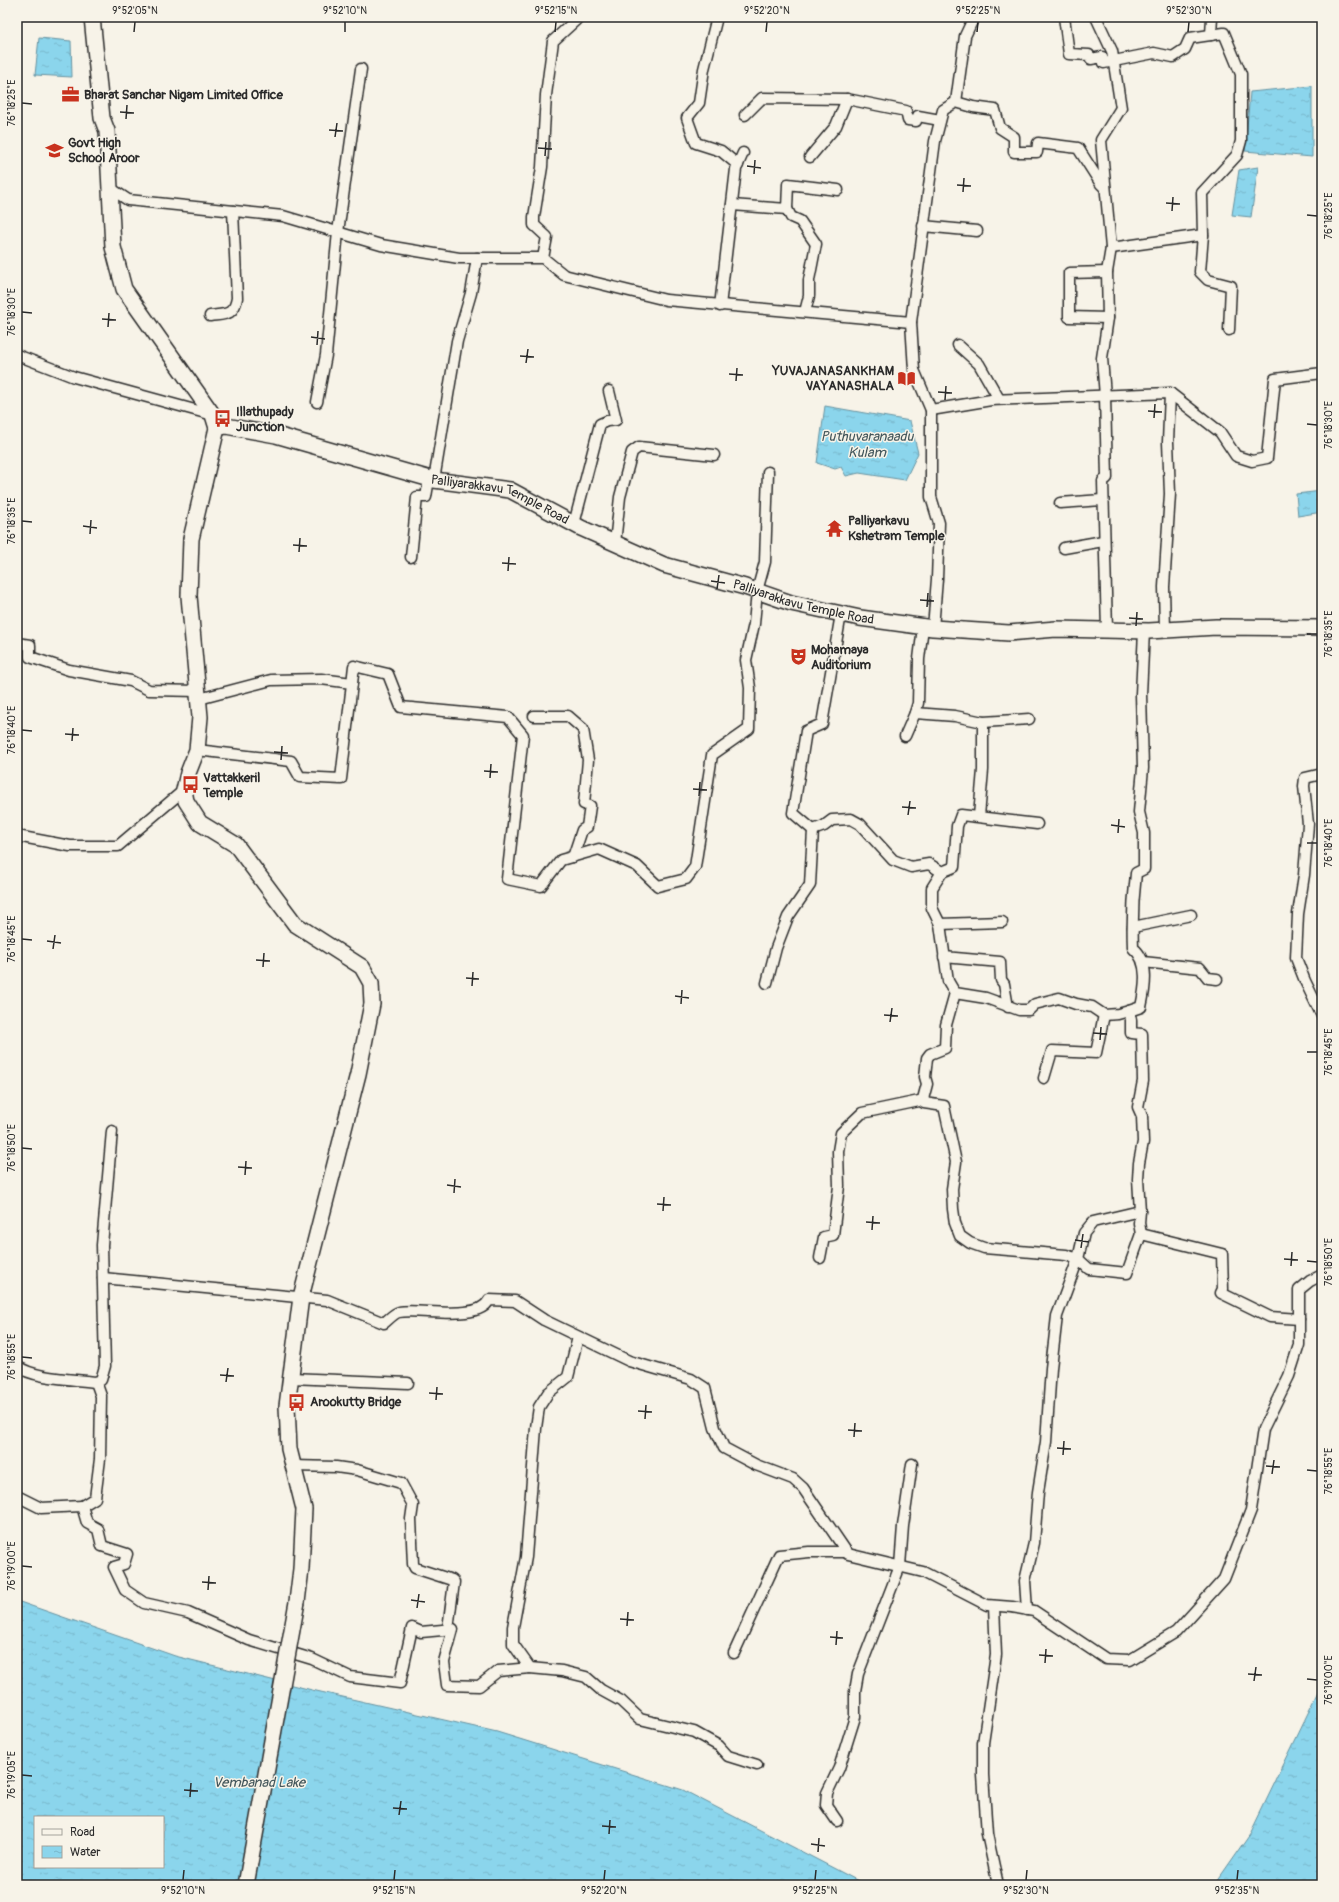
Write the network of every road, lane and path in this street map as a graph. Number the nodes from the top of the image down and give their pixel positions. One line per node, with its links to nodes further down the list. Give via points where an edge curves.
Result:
1 (92, 17): 18 (main road, via 102,118 107,131)
2 (576, 17): 30 (street, via 576,20 553,41 546,95 542,173 534,216 534,225 547,237)
3 (717, 17): 17 (street, via 699,103 687,118 696,143 721,150)
4 (974, 17): 12 (street, via 965,36)
5 (1064, 17): 9 (street, via 1069,54 1089,55 1091,59 1102,57 1104,63)
6 (1096, 17): 9 (street, via 1112,51)
7 (1212, 17): 8 (street)
8 (1211, 35): 9 (street, via 1190,38 1185,49 1173,57 1154,53); 27 (street, via 1224,33 1241,74 1241,141 1237,155 1202,193)
9 (1114, 62): 19 (street, via 1121,108 1101,140)
10 (361, 69): 26 (street)
11 (847, 99): 13 (street, via 762,98); 14 (street, via 906,111 908,120 916,121 918,116); 16 (street, via 836,126)
12 (956, 102): 14 (street, via 943,110); 19 (street, via 995,110 1000,128 1014,137 1014,152 1037,152 1038,143 1078,148)
13 (745, 115)
14 (940, 120): 24 (street)
15 (743, 153): 17 (street)
16 (810, 157)
17 (738, 165): 21 (street)
18 (110, 188): 23 (street, via 128,200); 47 (main road, via 113,247 124,289)
19 (1105, 188): 28 (street)
20 (838, 190): 22 (street, via 788,184)
21 (732, 205): 22 (street); 32 (street)
22 (787, 208): 33 (street, via 791,217 800,221 816,244)
23 (233, 211): 26 (street, via 283,216); 34 (street, via 237,298 235,307 229,314)
24 (923, 226): 25 (street); 36 (street)
25 (978, 231)
26 (338, 232): 29 (street, via 381,245 459,258); 45 (street, via 326,355)
27 (1203, 235): 28 (street); 37 (street, via 1200,272 1208,280 1231,286)
28 (1111, 248): 31 (street)
29 (477, 258): 30 (street); 50 (street, via 471,293 457,341)
30 (543, 258): 32 (street, via 564,275 666,300)
31 (1107, 272): 35 (street); 35 (street, via 1069,273 1070,317)
32 (720, 306): 33 (street)
33 (805, 312): 36 (street)
34 (210, 316)
35 (1108, 318): 43 (street, via 1102,358)
36 (911, 322): 46 (street, via 914,370)
37 (1229, 330)
38 (958, 345): 44 (street, via 979,364)
39 (17, 355): 47 (street, via 74,377)
40 (1322, 373): 42 (street, via 1275,379 1267,458 1252,461 1236,456 1220,432)
41 (609, 391): 53 (street, via 616,420 600,424)
42 (1170, 394): 43 (street); 63 (street, via 1170,494 1164,587)
43 (1105, 396): 44 (street); 51 (street, via 1107,478 1102,481)
44 (999, 399): 46 (street)
45 (317, 402)
46 (931, 410): 60 (street, via 931,497 938,523 937,579)
47 (215, 422): 50 (main road, Palliyarakkavu Temple Road, via 276,435); 67 (main road, via 192,539 189,596)
48 (714, 455): 55 (street, via 639,447 632,452 620,497)
49 (768, 472): 58 (street, via 765,562)
50 (431, 479): 53 (main road, Palliyarakkavu Temple Road, via 510,490); 57 (street, via 426,497 417,497)
51 (1102, 500): 52 (street); 54 (street)
52 (1060, 504)
53 (574, 524): 55 (main road, Palliyarakkavu Temple Road)
54 (1104, 541): 56 (street); 62 (street)
55 (615, 543): 58 (main road, Palliyarakkavu Temple Road, via 664,565)
56 (1064, 548)
57 (411, 557)
58 (757, 591): 59 (main road, Palliyarakkavu Temple Road, via 791,603); 80 (street, via 754,624 746,660 750,688 749,728 712,755 695,867 686,879 658,886 637,866 599,849)
59 (841, 614): 60 (main road, Palliyarakkavu Temple Road); 78 (street, via 822,724 806,731 793,812)
60 (928, 628): 62 (main road, Palliyarakkavu Temple Road, via 1009,633 1056,629); 68 (street, via 919,659 918,703)
61 (1322, 628): 63 (main road, Palliyarakkavu Temple Road, via 1216,627)
62 (1107, 630): 64 (main road, Palliyarakkavu Temple Road)
63 (1165, 630): 64 (main road, Palliyarakkavu Temple Road)
64 (1144, 631): 85 (street, via 1141,694 1143,768 1139,812 1144,833 1144,869 1136,873)
65 (17, 643): 67 (street, via 30,645 30,657 69,670 131,681 149,690)
66 (352, 684): 67 (street, via 321,679 271,680); 73 (street, via 341,779 300,777 291,761); 80 (street, via 354,666 388,674 401,706 508,717 523,735 506,879 541,886 562,860)
67 (198, 695): 73 (main road, via 200,717)
68 (915, 713): 71 (street, via 955,716); 72 (street)
69 (534, 716): 80 (street, via 568,716 583,729 588,760 584,804 590,806 586,827 582,830)
70 (1029, 719): 71 (street)
71 (983, 722): 76 (street, via 983,770)
72 (905, 736)
73 (197, 750): 75 (main road)
74 (1322, 774): 94 (street, via 1305,778 1308,824 1296,958)
75 (184, 790): 79 (street, via 118,846 70,846); 104 (main road, via 191,812 200,823 236,845 295,924 362,966 371,983 372,1004 358,1074)
76 (979, 816): 77 (street); 81 (street, via 961,815 957,826 954,867)
77 (1037, 824)
78 (813, 830): 81 (street, via 832,820 851,819 860,824 893,860 911,867 929,864); 89 (street, via 810,885 788,917 776,948)
79 (17, 836)
80 (573, 857)
81 (942, 872): 84 (street, via 932,888 932,908)
82 (1191, 915): 85 (street)
83 (1002, 922): 84 (street)
84 (940, 924): 86 (street)
85 (1133, 927): 87 (street, via 1133,948)
86 (944, 957): 90 (street, via 948,981); 91 (street, via 1000,962 1000,980 1004,984)
87 (1143, 962): 88 (street, via 1200,968 1208,978); 92 (street, via 1144,992 1141,1007)
88 (1217, 979)
89 (767, 983)
90 (955, 993): 91 (street, via 986,998); 96 (street, via 946,1024 945,1048 930,1054 927,1058)
91 (1008, 1007): 93 (street, via 1029,1010 1035,1004 1059,998 1092,1007)
92 (1129, 1011): 93 (street); 98 (street, via 1131,1033 1142,1034 1143,1081 1138,1107 1142,1116 1143,1142 1139,1162)
93 (1104, 1015): 95 (street, via 1096,1053 1052,1051)
94 (1322, 1016)
95 (1044, 1078)
96 (924, 1100): 100 (street, via 862,1113 841,1133 838,1151 839,1186 833,1234 824,1237); 101 (street, via 924,1103 944,1106 956,1162 952,1189 953,1209 960,1236 984,1248 1066,1255)
97 (112, 1131): 103 (street, via 102,1245)
98 (1140, 1211): 99 (street, via 1139,1223); 101 (street, via 1093,1222 1084,1233)
99 (1142, 1234): 101 (street, via 1127,1273 1089,1269); 105 (street, via 1222,1254 1221,1293 1270,1317)
100 (820, 1258)
101 (1078, 1259): 118 (street, via 1057,1316 1034,1543 1025,1581)
102 (1322, 1275): 105 (street, via 1299,1290)
103 (103, 1278): 104 (street); 109 (street, via 104,1366 101,1380)
104 (301, 1297): 106 (street, via 327,1300 384,1323 398,1312 472,1312 488,1304 489,1300 514,1301 544,1320); 108 (main road)
105 (1299, 1319): 118 (street, via 1299,1345 1289,1376 1262,1429 1251,1510 1237,1547 1224,1579 1176,1632 1130,1660 1106,1659 1034,1611)
106 (578, 1336): 115 (street, via 629,1361 691,1379 705,1388 715,1428 724,1448 756,1466 793,1479 803,1488); 121 (street, via 568,1377 548,1393 539,1407 526,1558 513,1627 513,1644)
107 (17, 1366): 109 (street, via 22,1370 36,1373)
108 (291, 1378): 110 (street); 112 (main road, via 287,1406 289,1449)
109 (96, 1382): 114 (street, via 101,1396 100,1459 95,1498)
110 (408, 1383)
111 (912, 1464): 116 (street, via 902,1526)
112 (293, 1466): 119 (street, via 336,1466 401,1483 413,1505 410,1519 415,1568 454,1582); 124 (main road, bridge, via 304,1510 301,1569)
113 (17, 1496): 114 (street, via 41,1508)
114 (82, 1506): 119 (street, via 86,1523 98,1529 102,1546 127,1554 124,1564 114,1567 125,1590 144,1604 188,1612 249,1640 312,1659 350,1677 400,1683 412,1628 421,1632)
115 (847, 1552): 116 (street); 120 (street, via 779,1555)
116 (900, 1566): 117 (street, via 923,1572 987,1605); 123 (street, via 858,1674 855,1717 839,1768 827,1793 826,1805)
117 (994, 1606): 118 (street); 125 (street, via 996,1655 983,1743 983,1775 987,1834)
118 (1027, 1610)
119 (448, 1630): 121 (street, via 453,1629 444,1662 447,1685 479,1686 498,1671)
120 (734, 1653)
121 (530, 1668): 122 (street, via 562,1671 586,1677 601,1690 621,1701 640,1719 694,1732 719,1746 728,1756)
122 (757, 1765)
123 (837, 1821)
124 (246, 1885)
125 (998, 1885)

